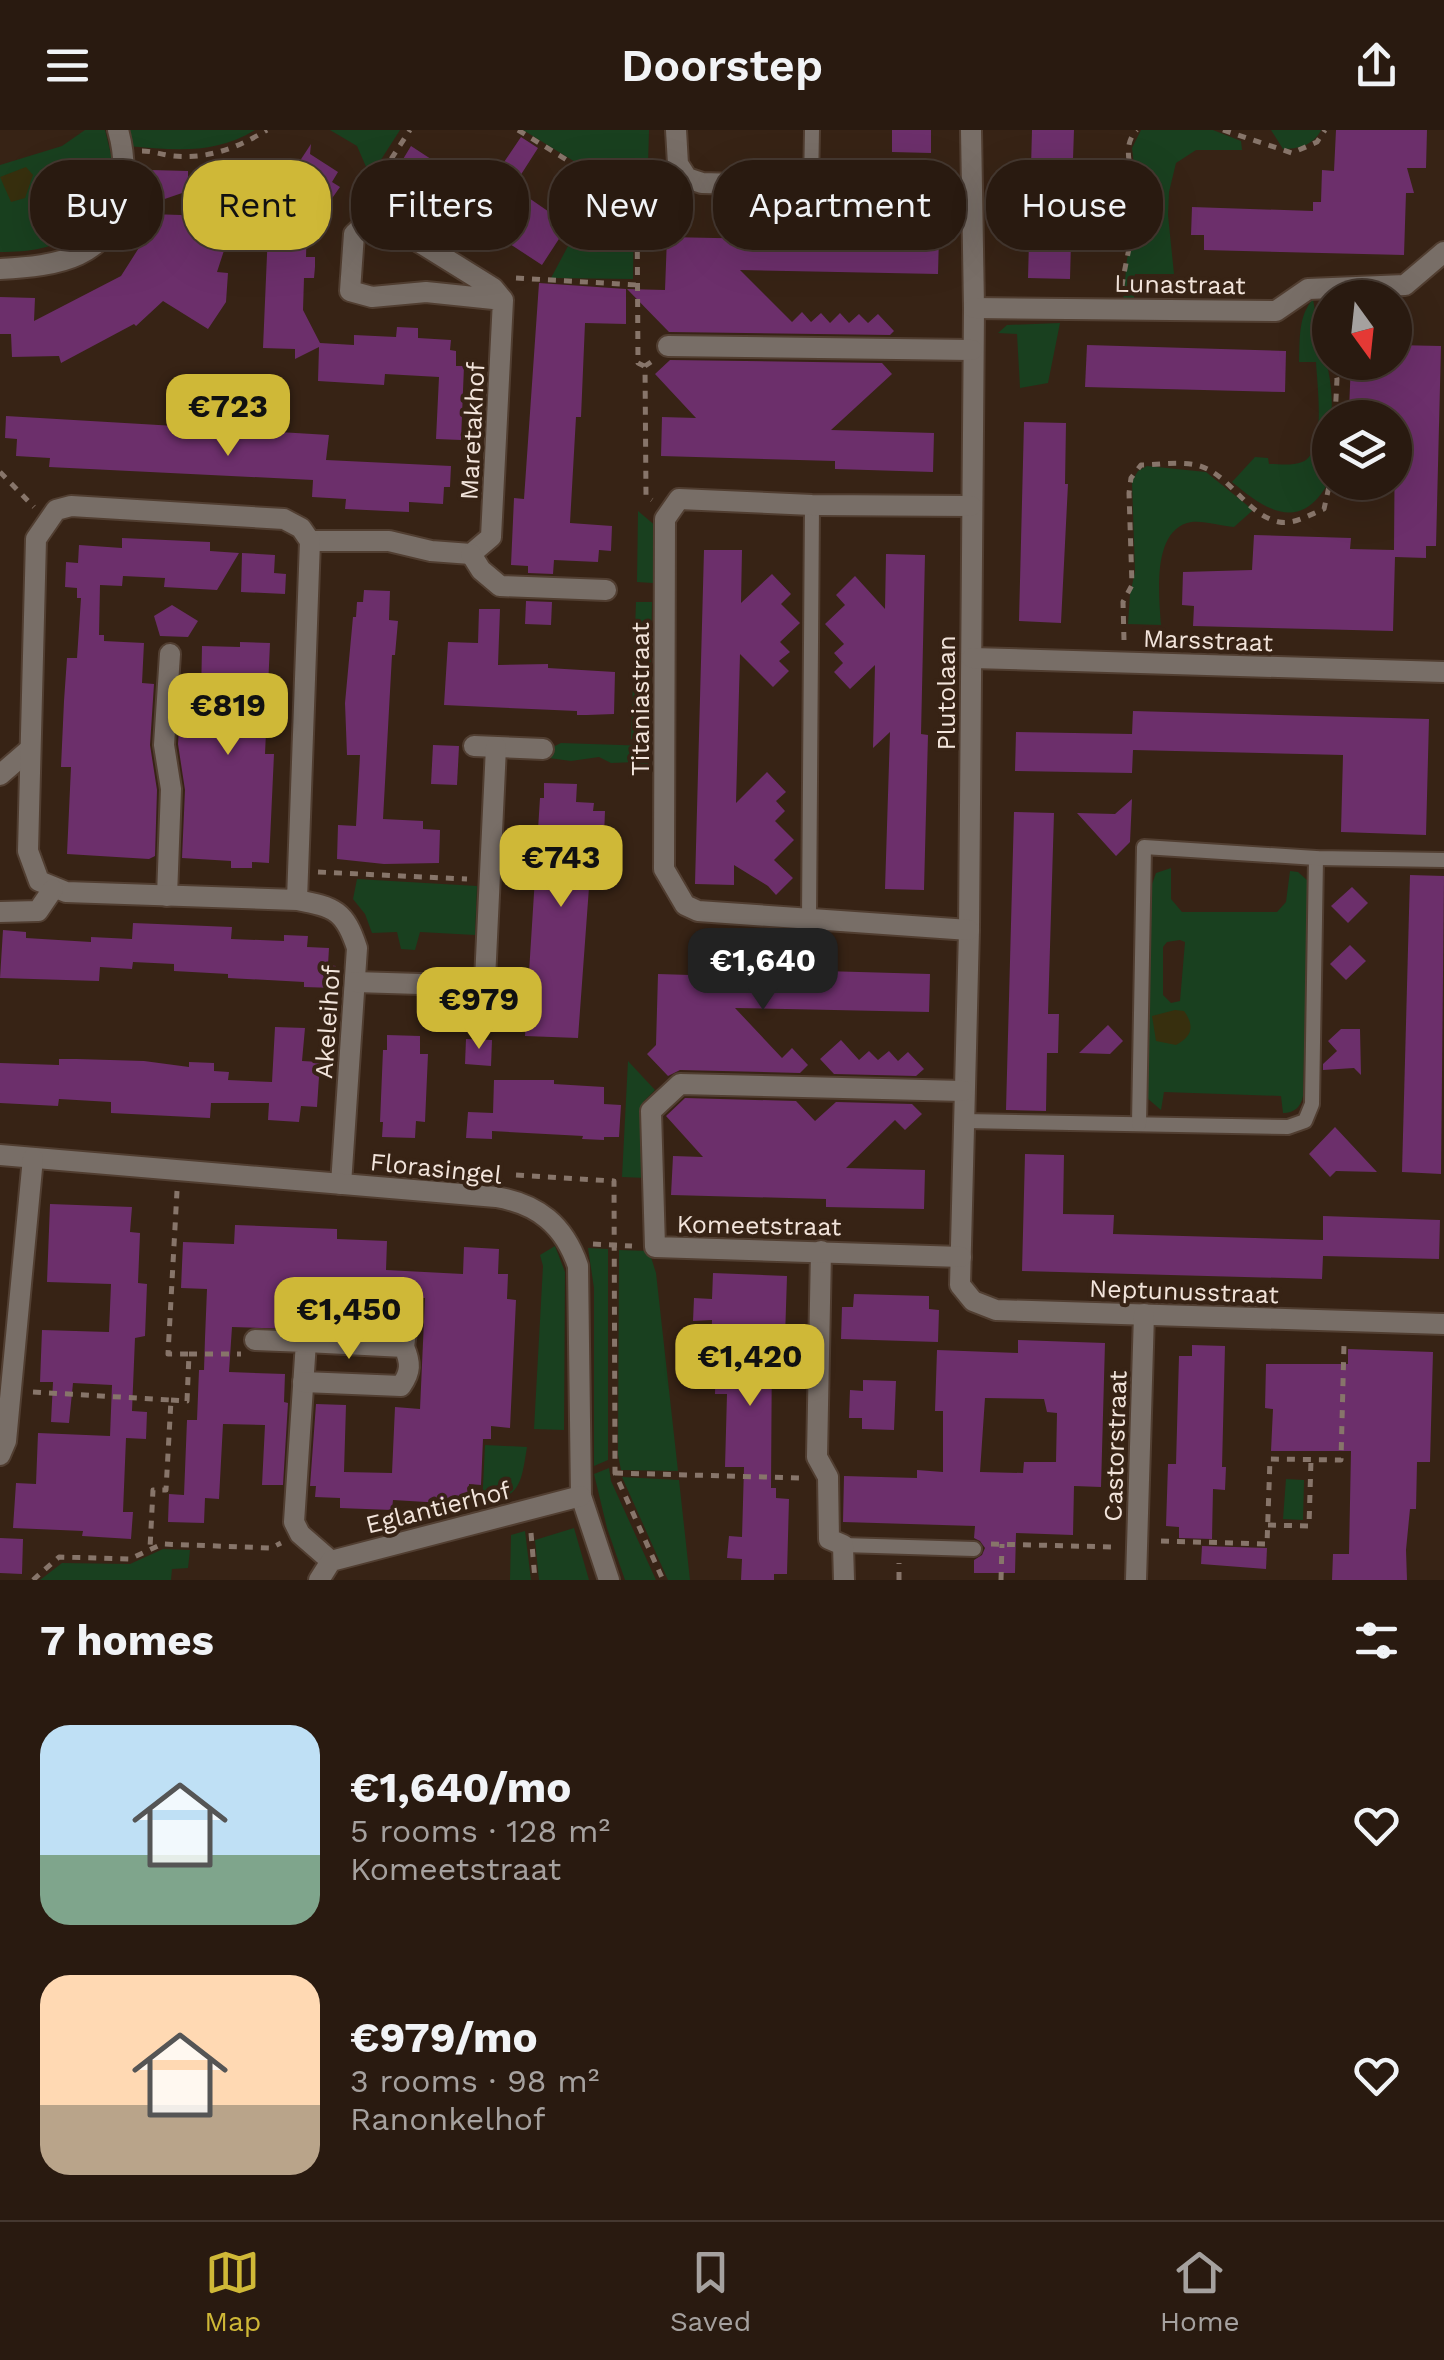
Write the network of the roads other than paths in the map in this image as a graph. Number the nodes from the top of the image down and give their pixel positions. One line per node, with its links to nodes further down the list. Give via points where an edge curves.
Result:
1 (676, 130): 6 (street, via 678,164 687,178)
2 (812, 130): 5 (lane)
3 (971, 130): 8 (street, Plutolaan)
4 (121, 140): 10 (street, via 118,212 108,236 82,254)
5 (811, 160)
6 (713, 183)
7 (966, 191): 8 (street)
8 (970, 191): 12 (street, Plutolaan)
9 (1440, 264): 12 (street, Lunastraat, via 1404,285 1314,288 1276,311)
10 (0, 269)
11 (498, 294): 11 (street, via 372,298 350,291 354,234 382,219); 18 (street, Maretakhof, via 492,537)
12 (974, 308): 14 (street, Plutolaan)
13 (668, 346): 14 (street)
14 (972, 350): 16 (street, Plutolaan)
15 (812, 505): 16 (street); 32 (lane); 32 (street, Titaniastraat, via 679,499 665,519 664,870 685,905 698,911)
16 (971, 506): 21 (street, Plutolaan)
17 (310, 541): 18 (street, via 389,541); 23 (street, via 284,519 56,510 36,539); 30 (street)
18 (471, 554): 19 (street, via 500,586)
19 (606, 590)
20 (170, 654): 29 (street)
21 (972, 658): 22 (street, Marsstraat); 33 (street, Plutolaan)
22 (1444, 672)
23 (30, 749): 25 (street); 28 (street, via 28,852 39,881)
24 (543, 749): 35 (street, via 485,747)
25 (0, 776)
26 (1316, 858): 27 (lane); 39 (lane, via 1312,1104 1305,1121); 39 (lane, via 1144,847)
27 (1444, 860)
28 (53, 890): 29 (street, Akeleihof); 31 (street, via 38,911)
29 (167, 896): 30 (street, Akeleihof)
30 (298, 900): 34 (street, Akeleihof, via 329,906 349,922 357,948)
31 (0, 912)
32 (809, 920): 33 (street, Titaniastraat)
33 (969, 930): 37 (street, Plutolaan)
34 (355, 982): 35 (street); 42 (street, Akeleihof)
35 (485, 986): 36 (street)
36 (484, 1022)
37 (963, 1091): 38 (street, Plutolaan); 43 (street, Komeetstraat, via 680,1084 651,1111 655,1248)
38 (964, 1121): 39 (lane); 44 (street, Plutolaan)
39 (1139, 1124)
40 (0, 1156): 41 (street, Florasingel)
41 (33, 1158): 42 (street, Florasingel); 52 (street)
42 (341, 1184): 53 (street, Florasingel, via 524,1202 550,1218 570,1244 578,1266)
43 (820, 1251): 44 (street, Komeetstraat); 54 (street, via 817,1456 828,1477 829,1538)
44 (961, 1257): 46 (street, Neptunusstraat, via 960,1285 973,1301 996,1310)
45 (408, 1308): 50 (street)
46 (1144, 1314): 47 (street, Neptunusstraat); 60 (street, Castorstraat)
47 (1444, 1324)
48 (255, 1340): 49 (street)
49 (306, 1342): 50 (street); 51 (street)
50 (404, 1347): 51 (street, via 409,1374 401,1386)
51 (303, 1382): 56 (street, via 294,1522)
52 (0, 1456)
53 (580, 1496): 56 (street, Eglantierhof); 58 (street)
54 (843, 1545): 55 (lane); 59 (street)
55 (974, 1549)
56 (331, 1560): 57 (street)
57 (319, 1580)
58 (608, 1580)
59 (844, 1580)
60 (1136, 1580)

